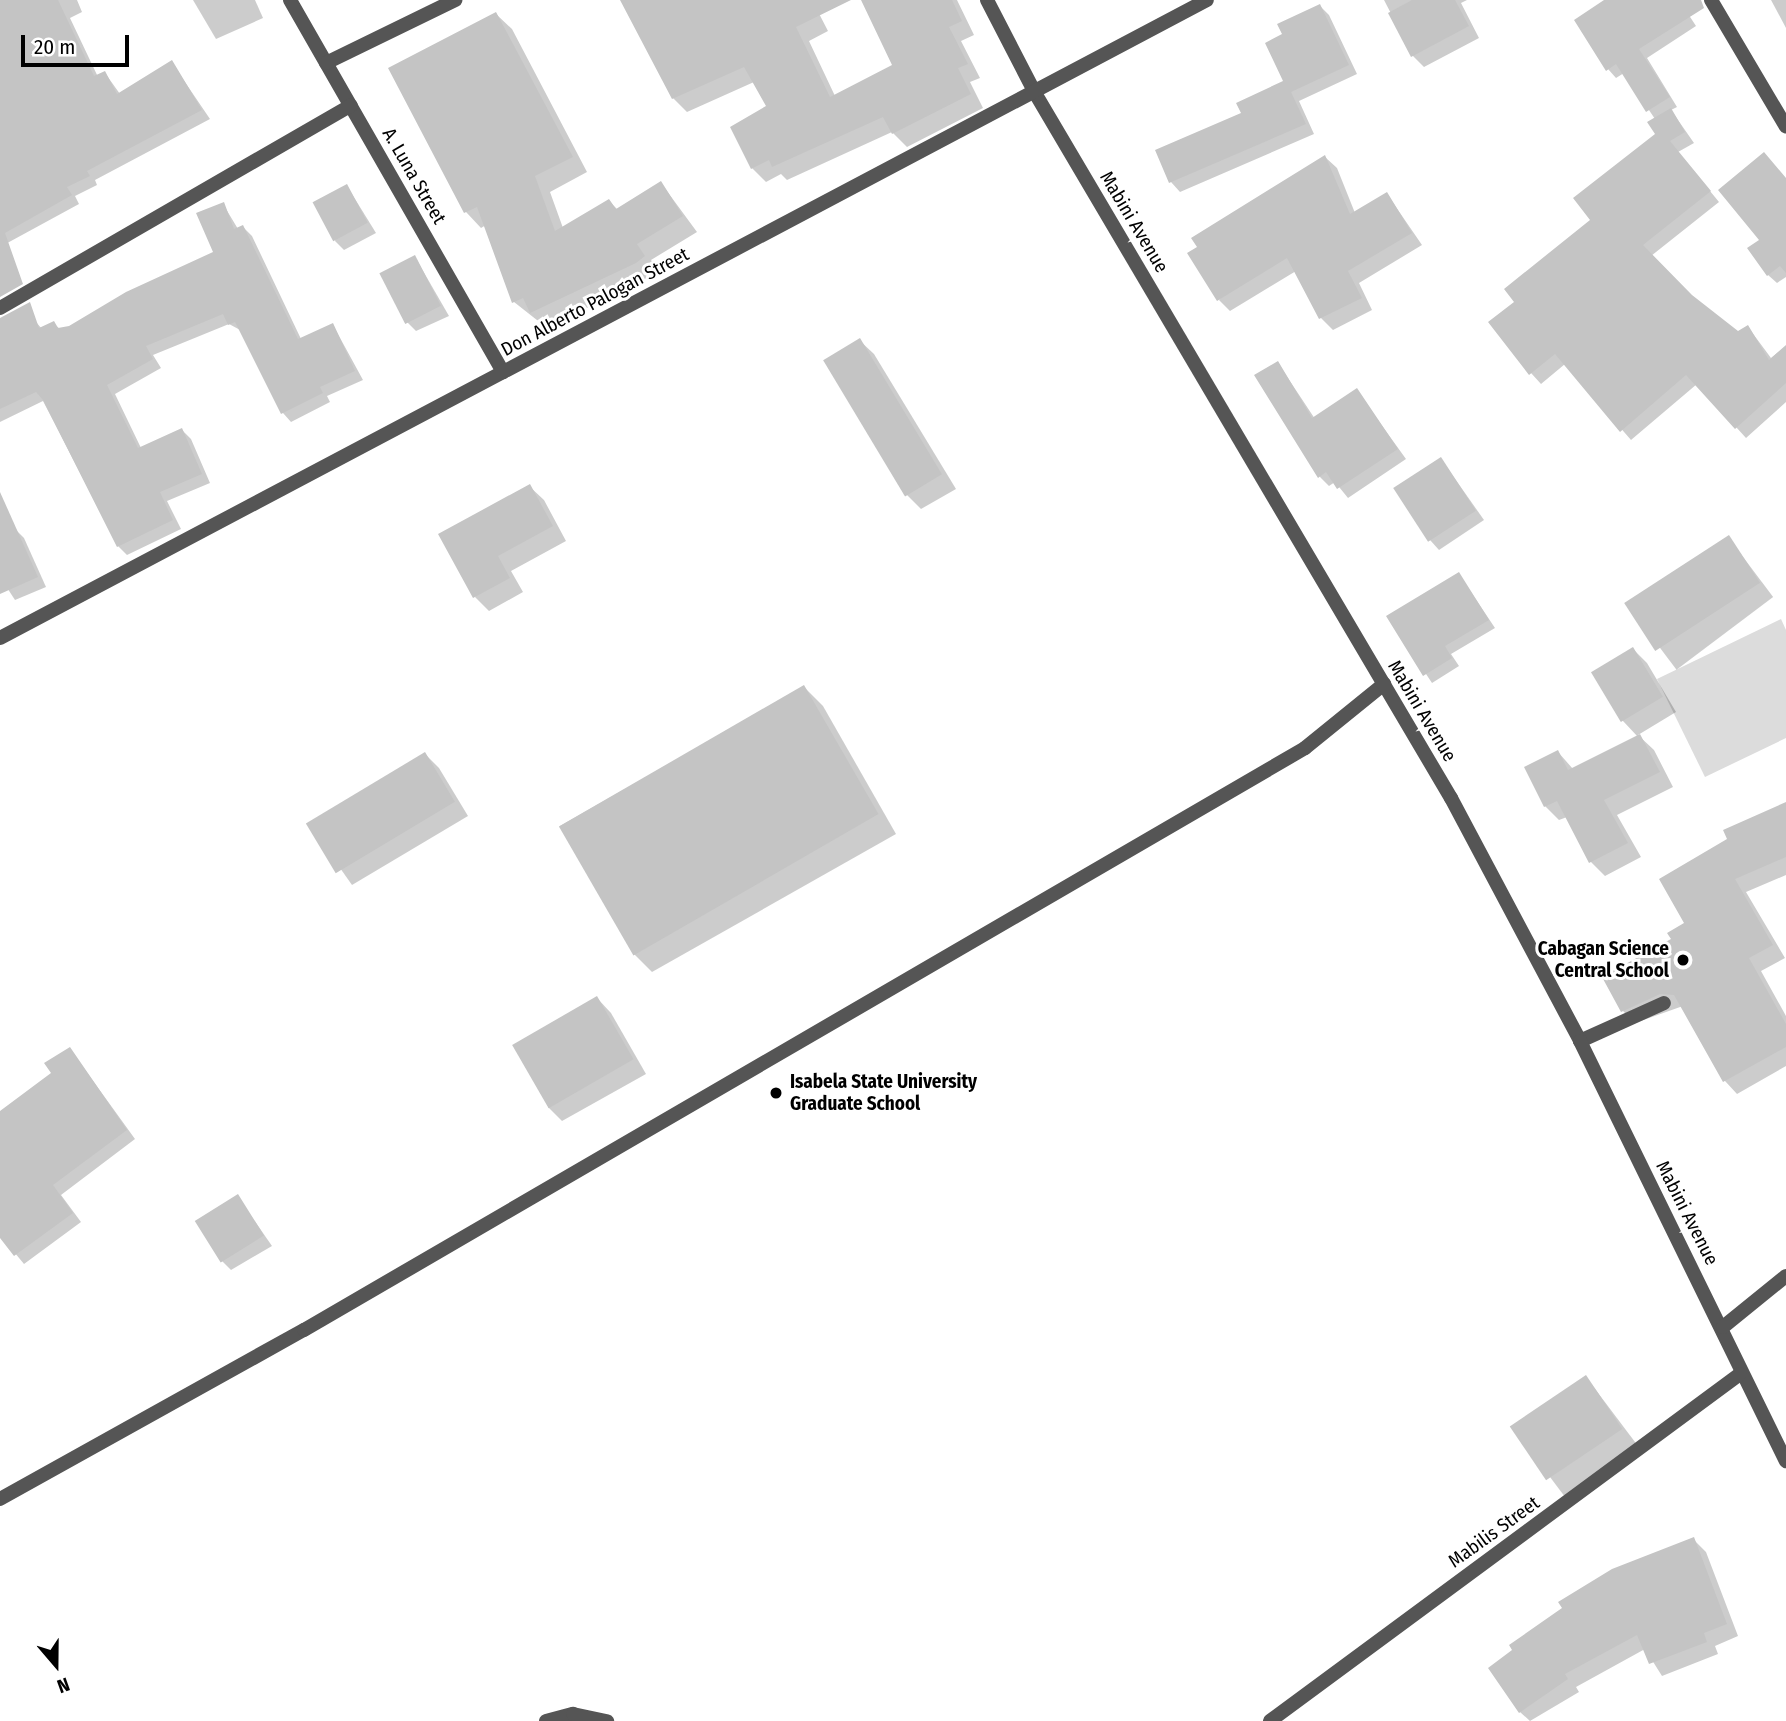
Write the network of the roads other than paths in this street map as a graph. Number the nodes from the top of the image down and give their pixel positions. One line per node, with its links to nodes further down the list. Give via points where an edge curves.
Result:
1 (290, 0): 6 (street, A. Luna Street)
2 (455, 0): 6 (street)
3 (987, 0): 7 (street, Mabini Avenue)
4 (1207, 0): 7 (street, Don Alberto Palogan Street)
5 (1711, 0): 9 (street)
6 (326, 63): 8 (street, A. Luna Street)
7 (1035, 93): 11 (street, Don Alberto Palogan Street); 13 (street, Mabini Avenue)
8 (351, 104): 10 (street); 11 (street, A. Luna Street)
9 (1786, 127)
10 (0, 308)
11 (503, 372): 12 (street, Don Alberto Palogan Street)
12 (0, 638)
13 (1384, 684): 15 (street, Mabini Avenue, via 1451,798); 20 (street, via 1305,748 304,1330)
14 (1664, 1003): 15 (street)
15 (1580, 1041): 17 (street, Mabini Avenue)
16 (1786, 1276): 17 (street)
17 (1723, 1327): 18 (street, Mabini Avenue)
18 (1740, 1374): 19 (street, Mabini Avenue); 23 (street, Mabilis Street)
19 (1786, 1461)
20 (0, 1499)
21 (546, 1721): 22 (street, via 573,1714)
22 (607, 1721)
23 (1270, 1721)

